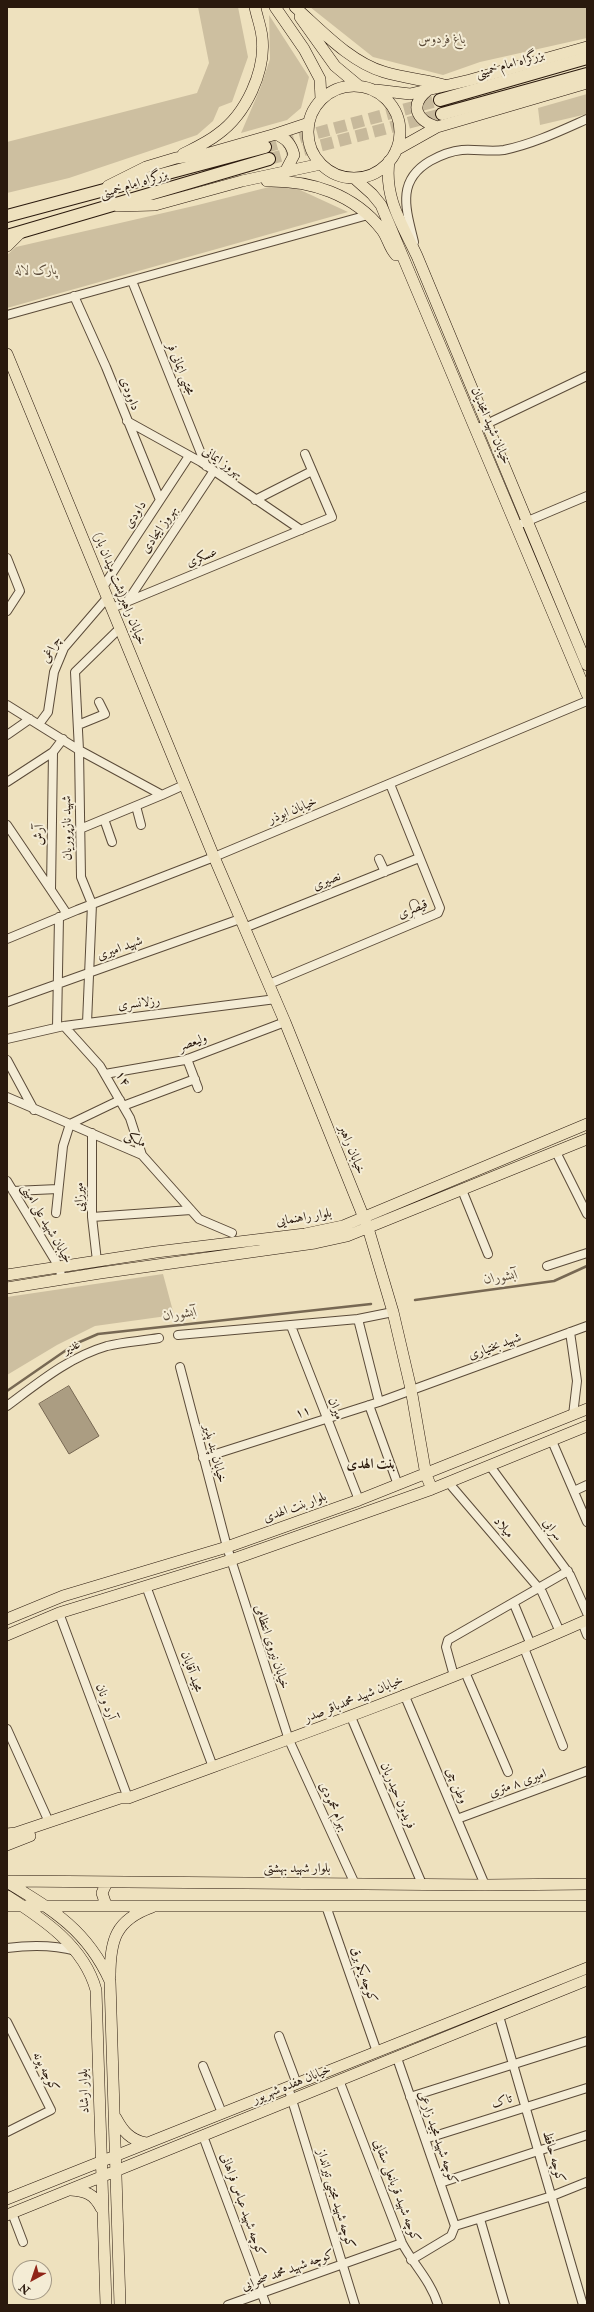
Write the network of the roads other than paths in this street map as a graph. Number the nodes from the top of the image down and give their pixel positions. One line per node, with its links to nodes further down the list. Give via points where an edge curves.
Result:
1 (255, 7): 23 (main road, via 262,38 261,61 253,89 235,119 219,134)
2 (275, 7): 7 (main road)
3 (294, 7): 6 (main road); 10 (main road, via 334,42 383,72)
4 (587, 47): 10 (main road)
5 (587, 58): 15 (highway, بزرگراه امام خمینی)
6 (328, 59): 7 (main road, via 325,68); 11 (main road)
7 (315, 69): 14 (main road, via 320,79)
8 (587, 74): 16 (highway)
9 (587, 84): 19 (main road)
10 (447, 85): 13 (main road)
11 (358, 86): 12 (main road); 14 (main road, via 339,89)
12 (372, 90): 13 (main road, via 410,94); 22 (main road, via 384,97 396,115 400,136)
13 (428, 90): 19 (main road, via 417,102 416,110 423,121)
14 (322, 99): 18 (main road)
15 (440, 100)
16 (442, 114)
17 (587, 119): 37 (street, via 524,145 503,150 460,150 439,156 422,166 409,179 406,195)
18 (309, 123): 20 (main road); 26 (main road, via 308,138)
19 (436, 127): 22 (main road)
20 (276, 134): 23 (main road, via 206,154); 27 (main road, via 285,138 292,146 294,155)
21 (265, 147): 30 (highway, بزرگراه امام خمینی)
22 (396, 150): 25 (main road)
23 (176, 158): 30 (main road, via 146,167)
24 (269, 159): 31 (highway, بزرگراه امام خمینی)
25 (389, 161): 28 (main road, via 367,176); 37 (main road, خیابان شهید امجدیان, via 388,182 392,201)
26 (321, 164): 27 (main road); 28 (main road, via 336,174)
27 (285, 172): 29 (main road)
28 (354, 178): 38 (main road, خیابان شهید امجدیان, via 381,205)
29 (242, 181): 31 (main road, via 155,205); 32 (main road, via 286,180 313,185 333,192)
30 (98, 191): 33 (highway, بزرگراه امام خمینی)
31 (113, 206): 34 (highway, بزرگراه امام خمینی)
32 (368, 215): 38 (main road, via 383,231 393,252); 39 (street)
33 (7, 216)
34 (20, 233): 35 (highway, بزرگراه امام خمینی); 36 (main road)
35 (7, 236)
36 (7, 246)
37 (417, 256): 45 (main road, خیابان شهید امجدیان)
38 (409, 270): 46 (main road, خیابان شهید امجدیان)
39 (132, 281): 40 (street); 49 (street, مجتبی ایمانی فر)
40 (74, 296): 41 (street); 44 (street, داوودی)
41 (7, 315)
42 (7, 354): 57 (main road, خیابان راهبر(پشت میدان بار))
43 (587, 376): 45 (street)
44 (127, 421): 48 (street, بهروز ایمانی); 52 (street, داوودی)
45 (487, 424): 46 (street); 54 (main road, خیابان شهید امجدیان)
46 (476, 429): 54 (main road, خیابان شهید امجدیان)
47 (305, 454): 50 (street)
48 (189, 456): 49 (street, بهروز ایمانی); 52 (street, داودی)
49 (210, 469): 53 (street, بهروز ایمانی); 58 (street, بهروز ایجادی)
50 (312, 471): 53 (street); 55 (street, عسکری, via 332,517)
51 (587, 496): 54 (street)
52 (160, 500): 57 (street, داودی)
53 (255, 500): 55 (street, بهروز ایمانی)
54 (522, 523): 61 (main road, خیابان شهید امجدیان); 62 (main road, خیابان شهید امجدیان)
55 (301, 530): 58 (street, عسکری)
56 (7, 558): 59 (street, via 20,591)
57 (108, 598): 58 (street, عسکری); 60 (main road, خیابان راهبر(پشت میدان بار)); 67 (street, چراغی, via 64,648 54,672 48,712)
58 (127, 602)
59 (7, 611)
60 (120, 628): 68 (street, شهید نازپروریان, via 74,672); 75 (main road, خیابان راهبر(پشت میدان بار))
61 (587, 665)
62 (587, 694)
63 (587, 701): 74 (street, خیابان ابوذر)
64 (99, 702): 68 (street, via 105,714)
65 (7, 705): 66 (street)
66 (30, 719): 67 (street); 69 (street)
67 (39, 724): 70 (street)
68 (78, 725): 71 (street, شهید نازپروریان)
69 (7, 735)
70 (63, 739): 71 (street); 72 (street)
71 (79, 750): 76 (street); 81 (street, شهید نازپروریان)
72 (53, 752): 73 (street); 88 (street, آرش)
73 (7, 782)
74 (390, 784): 84 (street, خیابان ابوذر); 85 (street, قیصری)
75 (184, 785): 76 (street); 82 (main road, خیابان راهبر(پشت میدان بار))
76 (162, 795): 77 (street)
77 (136, 806): 78 (street); 79 (street)
78 (104, 819): 81 (street); 83 (street)
79 (141, 824)
80 (7, 825): 88 (street)
81 (80, 829): 89 (street, شهید نازپروریان, via 81,877)
82 (205, 834): 84 (main road, خیابان راهبر)
83 (112, 842)
84 (214, 857): 89 (street, خیابان ابوذر); 93 (main road, خیابان راهبر)
85 (419, 858): 87 (street, نصیری); 92 (street, قیصری, via 440,910)
86 (378, 859): 87 (street)
87 (385, 872): 93 (street, نصیری)
88 (51, 890): 91 (street)
89 (92, 904): 91 (street, خیابان ابوذر); 95 (street)
90 (414, 904): 92 (street)
91 (63, 916): 94 (street, خیابان ابوذر); 96 (street)
92 (420, 920): 97 (street, قیصری)
93 (242, 924): 95 (street, شهید امیری); 97 (main road, خیابان راهبر)
94 (8, 937)
95 (89, 973): 96 (street, شهید امیری); 100 (street)
96 (58, 984): 99 (street, شهید امیری); 102 (street)
97 (269, 984): 98 (main road, خیابان راهبر)
98 (276, 999): 100 (street, رزلانسری); 101 (main road, خیابان راهبر)
99 (7, 1002)
100 (87, 1022): 102 (street, رزلانسری)
101 (286, 1022): 104 (street, ولیعصر); 126 (main road, خیابان راهبر)
102 (60, 1026): 103 (street, رزلانسری); 106 (street, ۱۴)
103 (7, 1039)
104 (187, 1059): 106 (street, ولیعصر); 107 (street)
105 (7, 1060): 111 (street)
106 (105, 1074): 110 (street, ۱۴)
107 (194, 1079): 108 (street); 110 (street)
108 (198, 1088)
109 (7, 1097): 111 (street, ملکی)
110 (121, 1103): 112 (street); 117 (street, ۱۴, via 130,1118)
111 (34, 1110): 112 (street, ملکی)
112 (70, 1124): 114 (street, ملکی); 119 (street, via 63,1146)
113 (587, 1124): 126 (main road, بلوار راهنمایی)
114 (92, 1133): 117 (street, ملکی); 125 (street, میرزایی)
115 (587, 1139): 116 (main road, بلوار راهنمایی)
116 (556, 1152): 120 (main road, بلوار راهنمایی); 124 (street)
117 (142, 1155): 122 (street, ملکی)
118 (7, 1181): 121 (street, خیابان شهید علی امینی)
119 (58, 1189): 121 (street); 123 (street)
120 (462, 1190): 126 (main road, بلوار راهنمایی); 129 (street)
121 (13, 1191): 132 (street, خیابان شهید علی امینی)
122 (191, 1210): 125 (street); 127 (street, ملکی, via 199,1219)
123 (56, 1213)
124 (587, 1214)
125 (92, 1217): 130 (street, میرزایی)
126 (365, 1223): 130 (main road, بلوار راهنمایی, via 305,1234); 134 (main road, بلوار راهنمایی, via 347,1236 315,1243); 136 (main road, خیابان راهبر)
127 (232, 1233)
128 (587, 1252): 131 (street)
129 (488, 1254)
130 (96, 1261): 132 (main road, بلوار راهنمایی)
131 (547, 1266)
132 (59, 1267): 133 (main road, بلوار راهنمایی); 134 (street, خیابان شهید علی امینی)
133 (7, 1274)
134 (62, 1279): 135 (main road, بلوار راهنمایی)
135 (7, 1288)
136 (393, 1312): 137 (street); 144 (main road, خیابان راهبر)
137 (358, 1319): 138 (street); 145 (street)
138 (291, 1326): 141 (street); 150 (street, میران)
139 (587, 1326): 140 (street, شهید بختیاری)
140 (570, 1332): 144 (street, شهید بختیاری); 149 (street, via 577,1381)
141 (178, 1335)
142 (159, 1338): 147 (street, غدیر, via 108,1346 86,1354 64,1366)
143 (180, 1367): 153 (street, خیابان پند پذیر)
144 (411, 1389): 145 (street, ۱۱); 155 (main road, خیابان راهبر)
145 (379, 1402): 146 (street, ۱۱)
146 (369, 1405): 150 (street, ۱۱); 157 (street)
147 (7, 1406)
148 (587, 1409): 149 (main road, بلوار بنت الهدی)
149 (573, 1415): 155 (main road, بلوار بنت الهدی)
150 (326, 1418): 153 (street, ۱۱); 161 (street, میران)
151 (587, 1426): 152 (main road)
152 (552, 1441): 154 (main road); 160 (street)
153 (203, 1458): 163 (street, خیابان پند پذیر)
154 (490, 1466): 156 (main road); 165 (street, سرابی)
155 (426, 1475): 157 (main road, بلوار بنت الهدی); 159 (main road, خیابان راهبر)
156 (448, 1482): 159 (main road); 167 (street, میلاد)
157 (398, 1484): 161 (main road, بلوار بنت الهدی)
158 (587, 1484): 160 (street)
159 (432, 1489): 164 (main road)
160 (574, 1491): 162 (street)
161 (359, 1500): 163 (main road, بلوار بنت الهدی)
162 (586, 1518)
163 (227, 1547): 164 (street, خیابان پند پذیر); 171 (main road, بلوار بنت الهدی, via 63,1596)
164 (231, 1560): 166 (main road); 181 (street, خیابان نیروی انتظامی)
165 (568, 1571): 167 (street); 170 (street, سرابی)
166 (146, 1586): 169 (main road); 183 (street, مجید آقایان)
167 (539, 1589): 168 (street); 172 (street, میلاد)
168 (514, 1604): 175 (street); 177 (street, via 448,1640 446,1648)
169 (60, 1613): 173 (main road); 186 (street, آرد و نان)
170 (585, 1618): 172 (main road, خیابان شهید محمدباقر صدر); 174 (street, سرابی)
171 (7, 1619)
172 (560, 1632): 175 (main road, خیابان شهید محمدباقر صدر)
173 (7, 1635)
174 (587, 1635)
175 (528, 1646): 176 (main road, خیابان شهید محمدباقر صدر); 182 (street)
176 (465, 1672): 177 (main road, خیابان شهید محمدباقر صدر); 185 (street)
177 (454, 1676): 178 (main road, خیابان شهید محمدباقر صدر)
178 (404, 1694): 179 (main road, خیابان شهید محمدباقر صدر); 187 (street, وطن چی)
179 (351, 1717): 181 (main road, خیابان شهید محمدباقر صدر); 194 (street, فریدون حیدریان)
180 (7, 1729): 188 (street)
181 (289, 1740): 183 (main road, خیابان شهید محمدباقر صدر); 193 (street, بهرام محمودی)
182 (563, 1746)
183 (213, 1767): 186 (main road, خیابان شهید محمدباقر صدر)
184 (587, 1771): 187 (street, امیری ۸ متری)
185 (508, 1772)
186 (128, 1798): 188 (main road, خیابان شهید محمدباقر صدر, via 120,1798); 190 (main road, خیابان شهید محمدباقر صدر, via 123,1805)
187 (457, 1820): 196 (street, وطن چی)
188 (49, 1822): 189 (main road, خیابان شهید محمدباقر صدر)
189 (7, 1834)
190 (7, 1845)
191 (7, 1881): 192 (main road, بلوار شهید بهشتی); 198 (main road)
192 (107, 1882): 193 (main road, بلوار شهید بهشتی); 199 (main road, via 102,1893)
193 (354, 1884): 194 (main road, بلوار شهید بهشتی)
194 (422, 1884): 196 (main road, بلوار شهید بهشتی)
195 (587, 1884): 196 (main road, بلوار شهید بهشتی)
196 (485, 1886)
197 (7, 1896): 202 (main road, بلوار ارشاد)
198 (45, 1905): 199 (main road); 202 (main road); 209 (main road, via 92,1948)
199 (106, 1905): 200 (main road)
200 (157, 1905): 203 (main road); 209 (main road, via 130,1918 119,1929 110,1950)
201 (7, 1906): 202 (main road)
202 (23, 1906): 206 (main road, بلوار ارشاد)
203 (326, 1906): 204 (main road); 214 (street, کوچه یکم برق)
204 (587, 1906)
205 (7, 1948): 206 (street, via 66,1948)
206 (78, 1952): 215 (main road, بلوار ارشاد, via 91,1973 96,1990)
207 (587, 1968): 214 (main road, خیابان هفده شهریور)
208 (587, 1980): 210 (main road, خیابان هفده شهریور)
209 (110, 1981): 216 (main road)
210 (499, 2016): 217 (main road, خیابان هفده شهریور); 218 (street, کوچه حافظ)
211 (7, 2022): 228 (street, کوچه پونه, via 51,2110)
212 (279, 2036): 221 (street, کوچه شهید مجتبی تیرانداز)
213 (587, 2041): 218 (street)
214 (377, 2052): 221 (main road, خیابان هفده شهریور)
215 (98, 2056): 216 (main road); 235 (main road, بلوار ارشاد)
216 (112, 2056): 227 (main road)
217 (397, 2058): 220 (main road, خیابان هفده شهریور); 223 (street, کوچه شهید مجید زارعی)
218 (513, 2064): 223 (street); 225 (street, کوچه حافظ)
219 (203, 2066): 226 (street)
220 (339, 2080): 224 (main road, خیابان هفده شهریور); 248 (street, کوچه شهید قربانعلی سقایی)
221 (292, 2085): 224 (street, کوچه شهید مجتبی تیرانداز); 226 (main road, خیابان هفده شهریور)
222 (587, 2088): 225 (street, تاک)
223 (410, 2097): 231 (street, کوچه شهید مجید زارعی)
224 (292, 2099): 230 (main road, خیابان هفده شهریور); 250 (street, کوچه شهید مجتبی تیرانداز)
225 (526, 2108): 231 (street, تاک); 233 (street, کوچه حافظ)
226 (222, 2113): 232 (main road, خیابان هفده شهریور)
227 (115, 2116): 232 (main road, via 129,2136); 234 (main road)
228 (7, 2132)
229 (587, 2135): 233 (street)
230 (203, 2136): 236 (main road, خیابان هفده شهریور); 251 (street, کوچه شهید عباس فراهانی)
231 (425, 2139): 239 (street, کوچه شهید مجید زارعی)
232 (146, 2143): 234 (main road, خیابان هفده شهریور)
233 (538, 2151): 239 (street); 241 (street, کوچه حافظ)
234 (115, 2156): 235 (main road, خیابان هفده شهریور); 236 (main road)
235 (101, 2161): 237 (main road, بلوار ارشاد); 242 (main road, خیابان هفده شهریور)
236 (116, 2170): 237 (main road, خیابان هفده شهریور); 253 (main road)
237 (102, 2177): 240 (main road, خیابان هفده شهریور); 243 (main road, بلوار ارشاد)
238 (587, 2182): 241 (street)
239 (440, 2183): 246 (street, کوچه شهید مجید زارعی)
240 (70, 2190): 243 (main road, via 91,2194); 244 (main road, خیابان هفده شهریور)
241 (552, 2196): 245 (street); 259 (street, کوچه حافظ)
242 (7, 2199)
243 (103, 2211): 252 (main road, بلوار ارشاد)
244 (9, 2214): 247 (street)
245 (480, 2219): 246 (street); 258 (street)
246 (455, 2226): 249 (street, via 451,2236)
247 (22, 2242)
248 (402, 2243): 249 (street, کوچه شهید قربانعلی سقایی); 250 (street, کوچه شهید محمد صحرایی)
249 (411, 2260): 257 (street, کوچه شهید قربانعلی سقایی, via 422,2272)
250 (342, 2264): 251 (street, کوچه شهید محمد صحرایی); 256 (street, کوچه شهید مجتبی تیرانداز)
251 (261, 2293): 254 (street, کوچه شهید محمد صحرایی); 255 (street, کوچه شهید عباس فراهانی)
252 (106, 2305)
253 (120, 2305)
254 (228, 2305)
255 (266, 2305)
256 (355, 2305)
257 (438, 2305)
258 (505, 2305)
259 (583, 2305)

